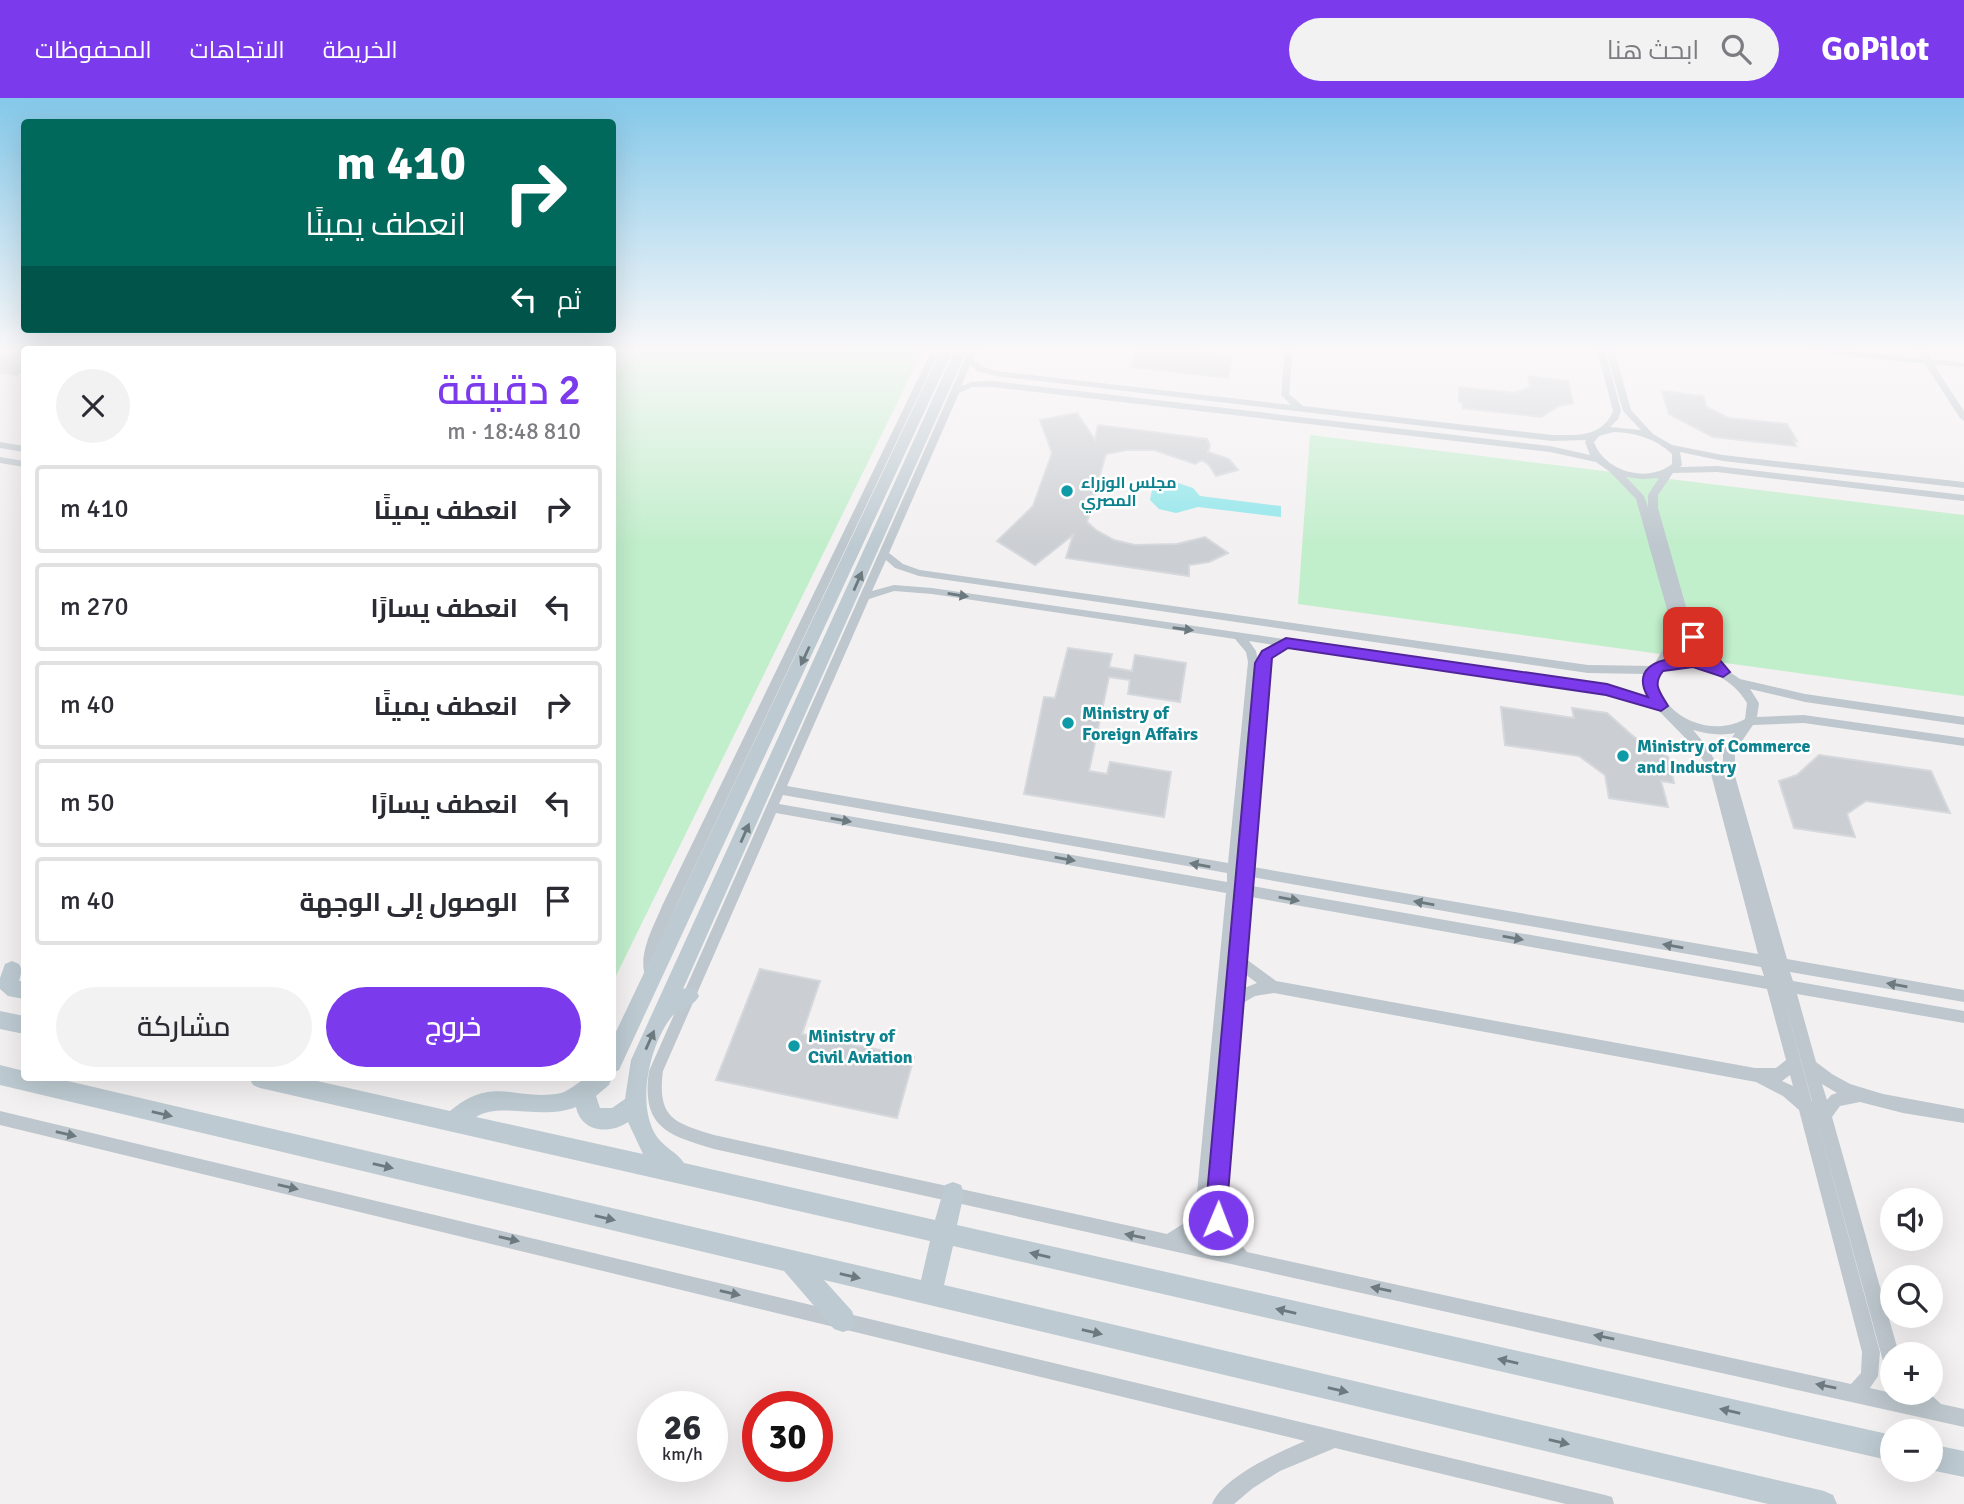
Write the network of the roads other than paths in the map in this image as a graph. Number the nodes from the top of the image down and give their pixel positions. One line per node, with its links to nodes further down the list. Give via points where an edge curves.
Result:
1 (905, 416): 42 (street, via 657,932)
2 (932, 416): 42 (main road, one-way to 42)
3 (934, 416): 27 (main road, one-way to 3)
4 (935, 416): 21 (street)
5 (1256, 416): 15 (street, via 1550,449)
6 (1360, 416): 9 (street, via 1552,438)
7 (1615, 416): 9 (street)
8 (1630, 416): 10 (street)
9 (1596, 434): 10 (street, via 1630,430); 15 (street, via 1590,448)
10 (1661, 440): 12 (street)
11 (0, 445): 13 (street)
12 (1671, 447): 18 (street, via 1678,460); 19 (street, via 1723,458)
13 (21, 448)
14 (0, 460): 16 (street)
15 (1600, 460): 17 (street)
16 (21, 464)
17 (1611, 467): 18 (street, via 1640,476); 28 (street, via 1641,498 1675,620 1673,641)
18 (1670, 472): 20 (street, via 1717,469); 29 (street, via 1653,495 1653,508 1685,621)
19 (1964, 485)
20 (1964, 498)
21 (884, 554): 22 (street); 24 (street)
22 (904, 569): 23 (street, via 891,576); 28 (street, via 1588,669)
23 (894, 589): 24 (street); 25 (street, one-way to 25)
24 (867, 596): 27 (street)
25 (1238, 636): 26 (street); 37 (street, via 1254,662)
26 (1286, 643): 31 (street, via 1607,690); 37 (street, via 1270,651 1263,663)
27 (827, 666): 35 (street); 49 (main road, one-way to 27)
28 (1656, 669): 29 (street, via 1680,661); 31 (street, via 1649,687)
29 (1723, 672): 30 (street)
30 (1739, 683): 32 (street, via 1797,697); 33 (street, via 1754,703)
31 (1666, 710): 33 (street, via 1712,730); 40 (street, via 1701,747 1717,774)
32 (1964, 721)
33 (1748, 723): 34 (street, via 1804,719); 40 (street, via 1729,751 1728,771)
34 (1964, 743)
35 (781, 790): 36 (street); 37 (street, one-way to 35)
36 (774, 808): 38 (street, one-way to 38); 46 (street)
37 (1240, 872): 38 (street); 40 (street, one-way to 37)
38 (1239, 890): 39 (street); 43 (street, one-way to 43); 72 (street, via 1204,1204 1192,1228)
39 (1239, 962): 44 (street); 48 (street)
40 (1774, 963): 43 (street); 47 (street, one-way to 40)
41 (12, 970): 45 (main road, via 8,985)
42 (652, 984): 53 (main road)
43 (1780, 985): 50 (street); 54 (street)
44 (1274, 987): 48 (street, via 1253,990); 56 (street)
45 (21, 990)
46 (689, 996): 49 (main road); 70 (street, via 652,1089 667,1124 714,1142)
47 (1964, 996)
48 (1235, 1000): 73 (street, via 1216,1206 1223,1234)
49 (663, 1011): 63 (main road, one-way to 49, via 638,1069)
50 (1964, 1017)
51 (0, 1020): 52 (main road)
52 (21, 1024)
53 (616, 1055)
54 (1801, 1064): 56 (street, via 1779,1075); 62 (street); 64 (street); 65 (street)
55 (0, 1075): 57 (main road, one-way to 57)
56 (1755, 1075): 64 (street, via 1788,1091)
57 (21, 1080)
58 (25, 1081): 74 (main road, one-way to 74)
59 (274, 1081): 68 (main road)
60 (599, 1081): 61 (main road)
61 (585, 1093): 63 (main road, via 585,1106 596,1119 616,1118); 68 (main road, via 551,1106 488,1100 470,1107)
62 (1857, 1096): 65 (street, via 1836,1100); 66 (street)
63 (634, 1105): 69 (main road, via 655,1151)
64 (1807, 1107): 78 (street, via 1871,1352 1869,1376)
65 (1824, 1115): 77 (street)
66 (1964, 1116)
67 (0, 1118): 76 (street, one-way to 76)
68 (454, 1121): 69 (main road)
69 (684, 1172): 71 (main road)
70 (953, 1193): 71 (main road); 72 (street, one-way to 70)
71 (944, 1233): 75 (main road); 83 (main road, one-way to 71)
72 (1168, 1242): 73 (street)
73 (1241, 1258): 78 (street, one-way to 73)
74 (793, 1263): 75 (main road, one-way to 75); 76 (main road)
75 (930, 1294): 88 (main road, one-way to 88)
76 (843, 1320): 82 (street)
77 (1887, 1342)
78 (1855, 1393): 80 (street)
79 (1929, 1405): 80 (street)
80 (1937, 1412): 81 (street)
81 (1964, 1418)
82 (1335, 1439): 86 (street, via 1259,1473); 87 (street)
83 (1880, 1445)
84 (1943, 1460): 85 (main road)
85 (1964, 1464)
86 (1221, 1504)
87 (1605, 1504)
88 (1824, 1504)

